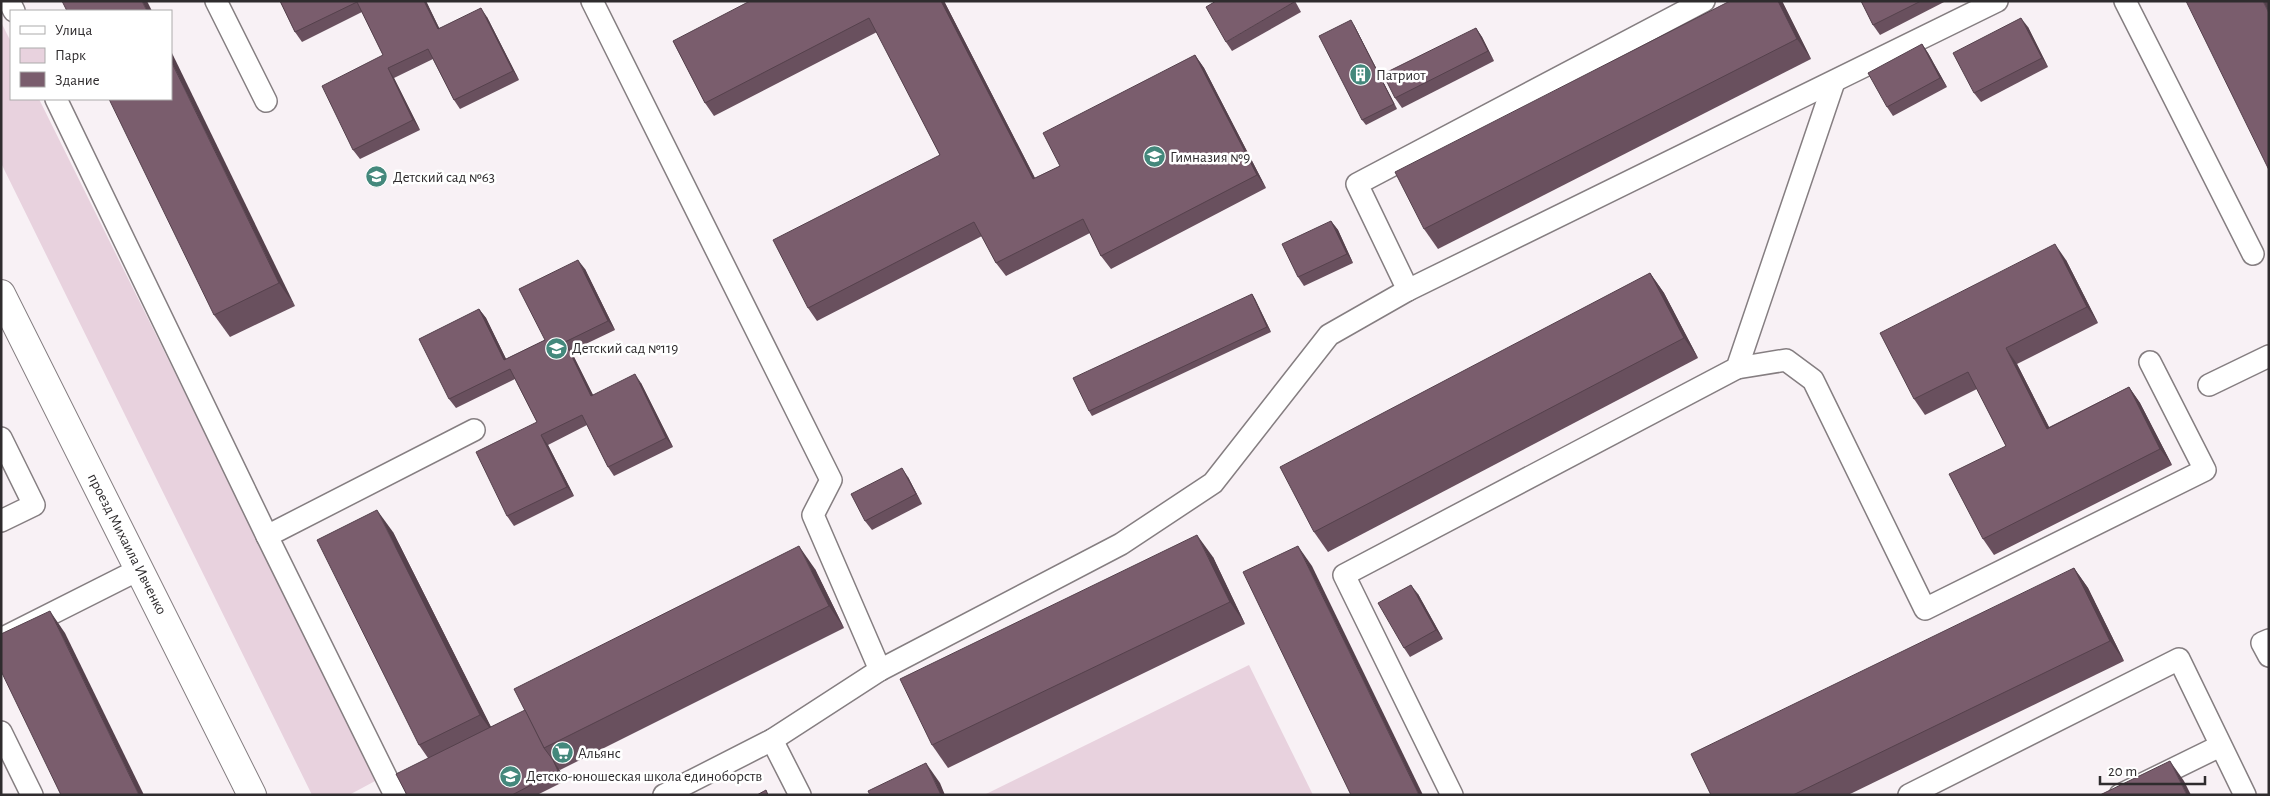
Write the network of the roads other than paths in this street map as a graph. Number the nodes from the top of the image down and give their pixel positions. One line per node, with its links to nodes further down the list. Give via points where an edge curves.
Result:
1 (216, 1): 8 (lane)
2 (592, 1): 24 (lane, via 831,480 813,515)
3 (1704, 1): 10 (lane, via 1356,184)
4 (1997, 1): 6 (lane)
5 (2125, 1): 9 (lane)
6 (1834, 82): 10 (lane); 14 (lane)
7 (56, 100): 19 (lane)
8 (266, 102)
9 (2253, 254)
10 (1408, 290): 24 (lane, via 1329,335 1214,483 1121,544)
11 (1, 294): 20 (street, проезд Михаила Ивченко)
12 (2269, 356): 15 (lane)
13 (2150, 362): 14 (lane, via 2205,470 1926,610 1813,380 1786,360)
14 (1737, 368): 33 (lane, via 1344,575)
15 (2209, 385)
16 (474, 430): 19 (lane)
17 (1, 438): 18 (lane, via 34,504)
18 (1, 521)
19 (267, 536): 30 (lane)
20 (140, 569): 21 (lane); 29 (street, проезд Михаила Ивченко)
21 (1, 639)
22 (2269, 640): 23 (lane, via 2262,643)
23 (2269, 656)
24 (880, 670): 26 (lane)
25 (1, 732): 28 (lane)
26 (772, 740): 31 (lane); 32 (lane)
27 (2220, 746): 34 (lane, via 2179,659); 35 (lane); 36 (lane)
28 (32, 795)
29 (252, 795)
30 (395, 795)
31 (664, 795)
32 (800, 795)
33 (1452, 795)
34 (1909, 795)
35 (2120, 795)
36 (2245, 795)

